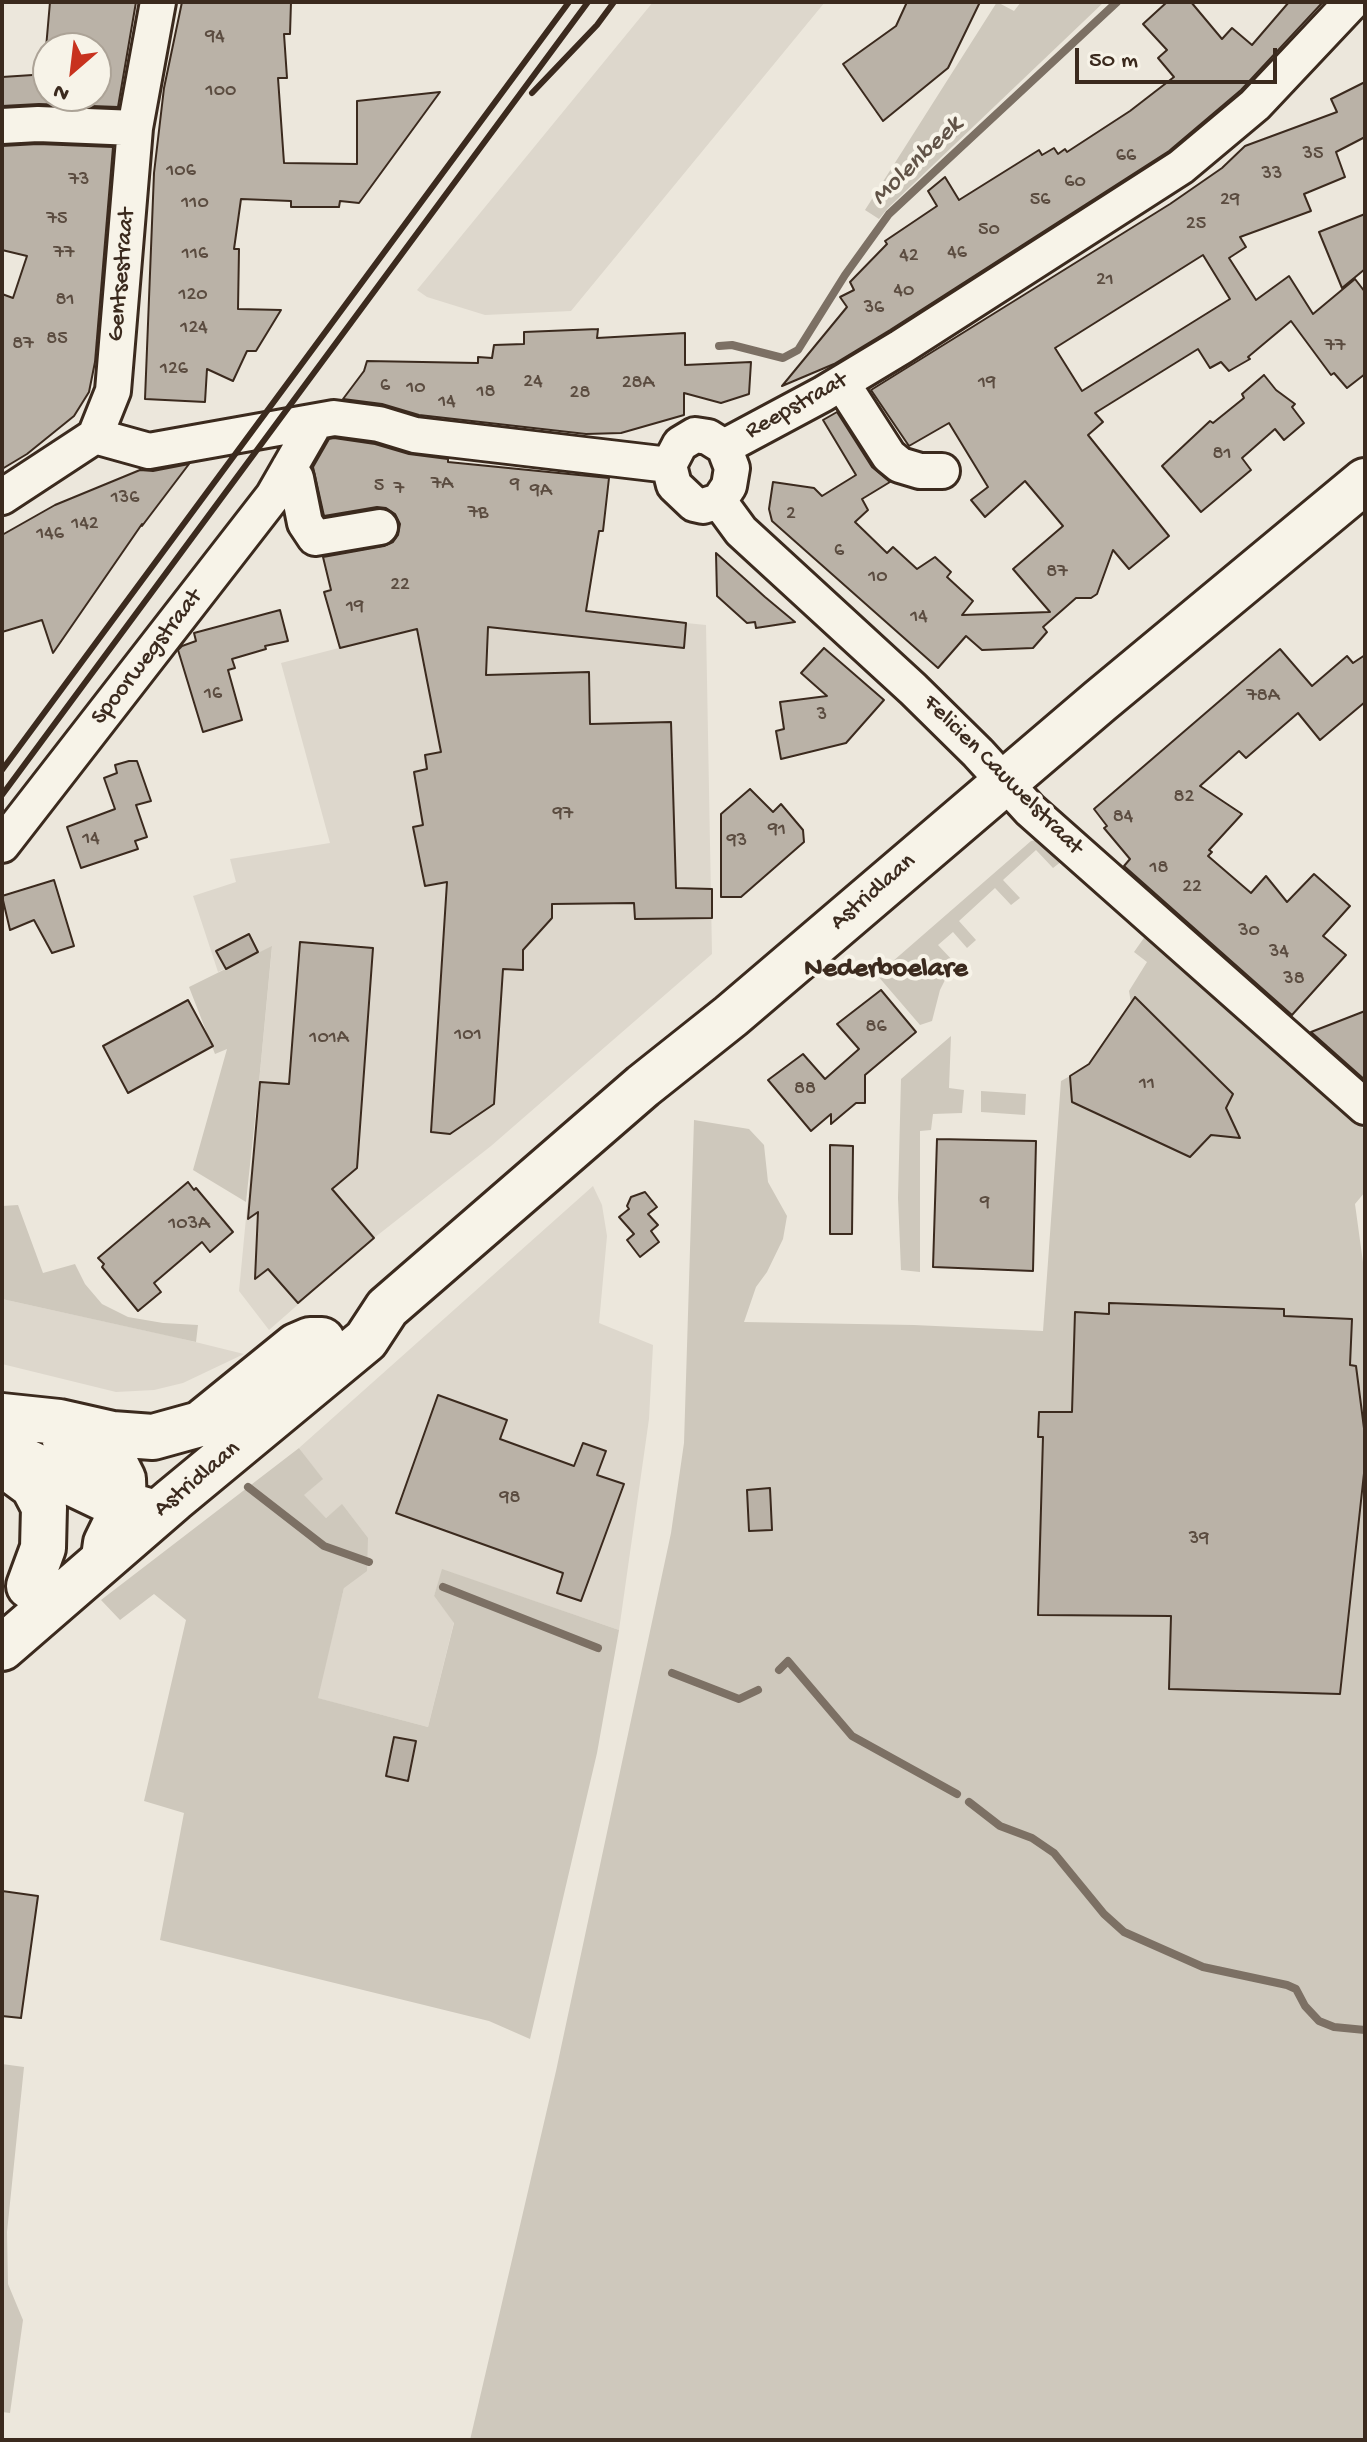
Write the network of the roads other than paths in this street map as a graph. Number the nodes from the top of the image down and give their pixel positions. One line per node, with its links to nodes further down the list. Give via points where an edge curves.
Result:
1 (158, 2): 4 (street, Gentsestraat)
2 (1352, 2): 5 (street, Reepstraat, via 1255,105 1181,167)
3 (2, 126): 4 (street)
4 (135, 128): 7 (street, Gentsestraat, via 113,391)
5 (842, 383): 8 (street, Reepstraat); 11 (street, via 889,456 920,471)
6 (315, 423): 7 (street, via 149,451); 9 (street, via 334,418 415,435); 10 (street, Spoorwegstraat)
7 (95, 436): 13 (street)
8 (724, 447): 9 (street, Reepstraat, via 695,435 680,444); 14 (street, via 732,468)
9 (669, 465): 14 (street, via 674,485 694,504)
10 (289, 468): 15 (street, via 305,523 315,538); 17 (street, Spoorwegstraat, via 246,532)
11 (942, 471)
12 (1365, 481): 16 (main road, Astridlaan)
13 (2, 497)
14 (719, 501): 16 (street, Felicien Cauwelstraat, via 741,531 913,689)
15 (380, 527)
16 (1004, 782): 18 (street, Felicien Cauwelstraat); 19 (main road, Astridlaan)
17 (2, 845)
18 (1365, 1107)
19 (387, 1308): 20 (main road, Astridlaan); 24 (main road, Astridlaan, via 366,1340)
20 (322, 1340): 21 (main road, via 296,1346 200,1424 153,1437); 24 (main road, Astridlaan)
21 (20, 1419): 24 (main road, via 106,1454 123,1479)
22 (2, 1454): 24 (main road)
23 (2, 1463): 25 (main road, via 33,1486 44,1507 43,1548)
24 (128, 1506): 25 (main road, Astridlaan); 26 (main road, via 106,1543 103,1561)
25 (15, 1597)
26 (2, 1648)

